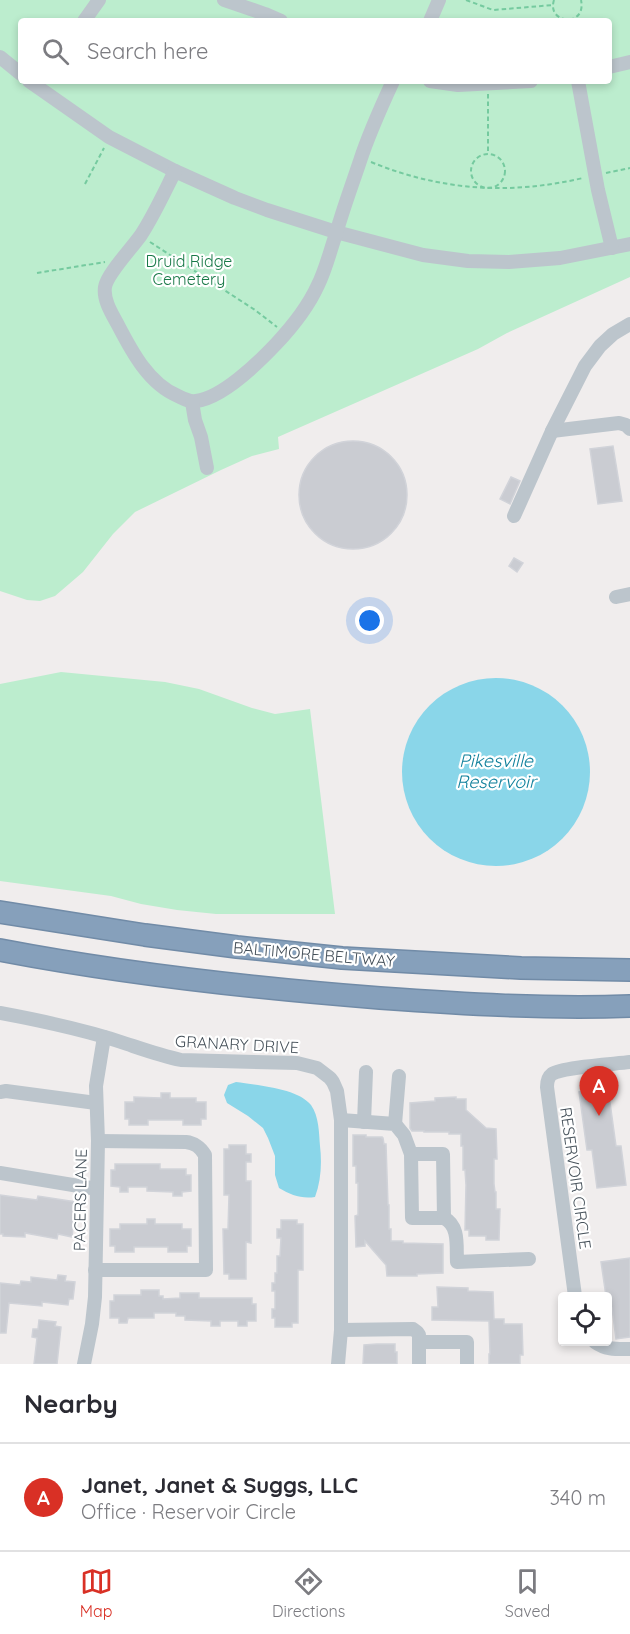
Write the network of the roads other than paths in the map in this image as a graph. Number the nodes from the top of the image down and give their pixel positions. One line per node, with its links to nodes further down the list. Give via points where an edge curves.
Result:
1 (99, 0): 4 (street)
2 (224, 0): 5 (street)
3 (439, 0): 6 (street)
4 (86, 18)
5 (275, 18)
6 (431, 18)
7 (0, 57): 10 (street)
8 (630, 62): 9 (street)
9 (612, 66)
10 (18, 72)
11 (37, 84): 16 (street, via 110,137)
12 (392, 84): 17 (street)
13 (452, 84): 14 (street)
14 (488, 84)
15 (579, 84): 19 (street)
16 (175, 171): 17 (street, via 235,198); 21 (street, via 157,208 108,279 105,291 109,308 136,358 162,387)
17 (336, 232): 19 (street, via 423,255 468,261 560,258); 21 (street, via 318,288 284,334 233,383)
18 (630, 244): 19 (street)
19 (612, 248)
20 (630, 324): 23 (street, via 613,334 592,356)
21 (192, 402): 24 (street)
22 (630, 429): 23 (street, via 619,423)
23 (552, 430): 25 (street)
24 (207, 468)
25 (514, 516)
26 (0, 906): 28 (highway)
27 (0, 912): 28 (highway, BALTIMORE BELTWAY)
28 (52, 921): 32 (highway, BALTIMORE BELTWAY, via 342,958 509,968)
29 (0, 950): 31 (highway)
30 (0, 955): 31 (highway)
31 (46, 959): 33 (highway, via 336,994 512,1006)
32 (628, 969)
33 (626, 1007)
34 (0, 1013): 35 (street, GRANARY DRIVE)
35 (104, 1037): 40 (street, PACERS LANE); 41 (street, GRANARY DRIVE, via 181,1060 309,1065 333,1082)
36 (630, 1065): 51 (street, RESERVOIR CIRCLE, via 560,1070 547,1081)
37 (366, 1072): 42 (street)
38 (399, 1076): 43 (street)
39 (0, 1092): 40 (street)
40 (96, 1103): 44 (street, PACERS LANE)
41 (341, 1120): 42 (street); 52 (street, GRANARY DRIVE)
42 (364, 1122): 43 (street)
43 (396, 1124): 45 (street)
44 (98, 1141): 47 (street, PACERS LANE); 50 (street, via 186,1142 200,1148 205,1155 206,1270)
45 (411, 1154): 48 (street, via 443,1154); 48 (street, via 412,1218)
46 (0, 1173): 47 (street)
47 (97, 1189): 50 (street, PACERS LANE)
48 (444, 1218): 49 (street, via 455,1232 457,1262)
49 (529, 1259)
50 (95, 1270): 56 (street, PACERS LANE, via 92,1324)
51 (574, 1292)
52 (341, 1330): 53 (street, via 413,1329); 57 (street, GRANARY DRIVE)
53 (419, 1342): 58 (street); 59 (street, via 467,1342)
54 (601, 1346): 55 (street)
55 (630, 1349)
56 (84, 1364)
57 (338, 1364)
58 (419, 1364)
59 (467, 1364)

